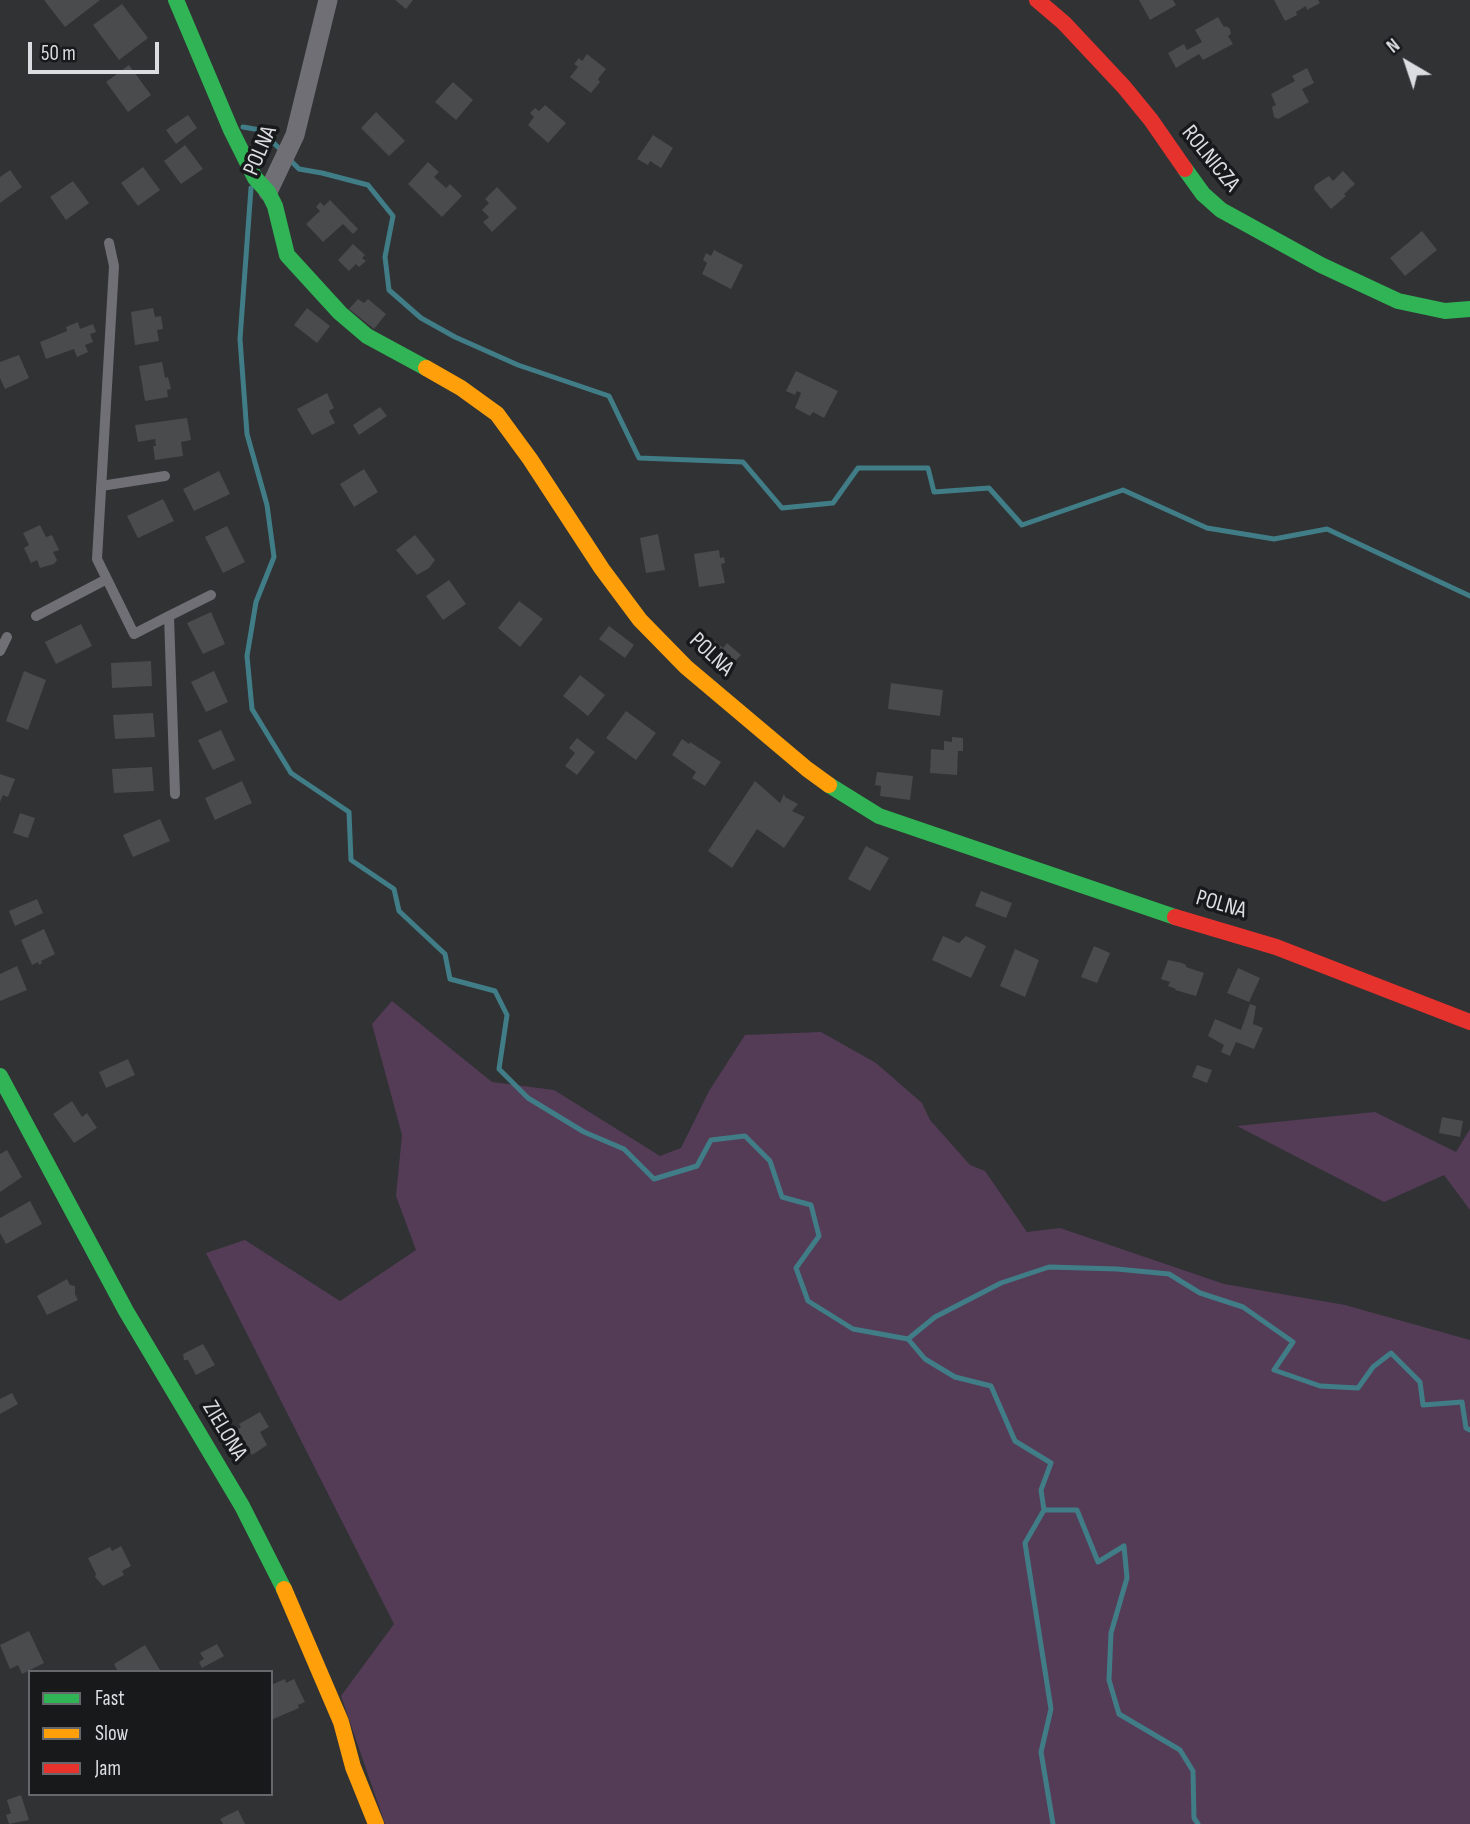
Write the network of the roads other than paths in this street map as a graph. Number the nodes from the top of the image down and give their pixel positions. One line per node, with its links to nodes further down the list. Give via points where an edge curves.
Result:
1 (176, 0): 4 (street)
2 (328, 0): 4 (street, POLNA, via 291,145 281,167)
3 (1037, 0): 6 (street, ROLNICZA, via 1124,88 1203,194 1221,210 1398,301 1445,311)
4 (257, 178): 16 (street, POLNA, via 275,206 287,255 340,313 373,340 461,388 497,414 640,620 715,692 842,794 902,825 1276,947)
5 (109, 243): 8 (lane, via 114,266)
6 (1470, 309)
7 (164, 476): 8 (lane)
8 (101, 486): 9 (lane, via 97,559)
9 (107, 579): 11 (lane); 12 (lane, via 134,634)
10 (211, 595): 12 (lane)
11 (36, 616)
12 (169, 616): 15 (lane)
13 (7, 637): 14 (lane)
14 (0, 651)
15 (174, 794)
16 (1470, 1022)
17 (0, 1076): 18 (street, ZIELONA, via 126,1311 242,1506 287,1594 341,1722 353,1768)
18 (376, 1824)

